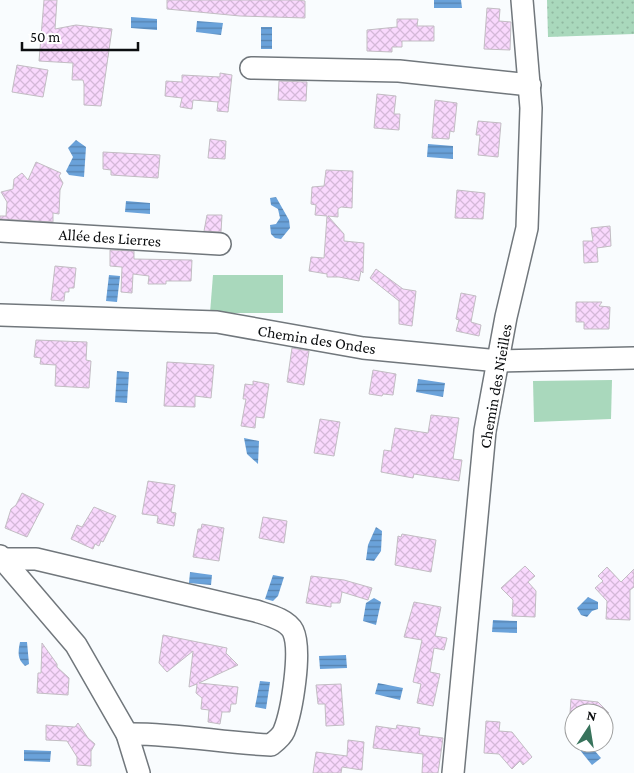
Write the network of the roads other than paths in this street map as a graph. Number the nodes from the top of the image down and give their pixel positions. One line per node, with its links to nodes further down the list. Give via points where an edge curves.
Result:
1 (522, 0): 3 (street, Chemin des Nieilles)
2 (251, 68): 3 (street, via 399,71)
3 (530, 85): 8 (street, Chemin des Nieilles, via 527,228)
4 (0, 231): 5 (street, Allée des Lierres)
5 (220, 244)
6 (0, 315): 8 (street, Chemin des Ondes, via 217,322 363,348)
7 (634, 358): 8 (street, Chemin des Ondes)
8 (499, 361): 12 (street, Chemin des Nieilles, via 485,431)
9 (2, 557): 10 (street, via 76,645); 10 (street, via 36,559 256,611 283,621 293,630 296,646 291,702 284,732 271,745 153,733)
10 (127, 734): 11 (street)
11 (139, 773)
12 (454, 773)

